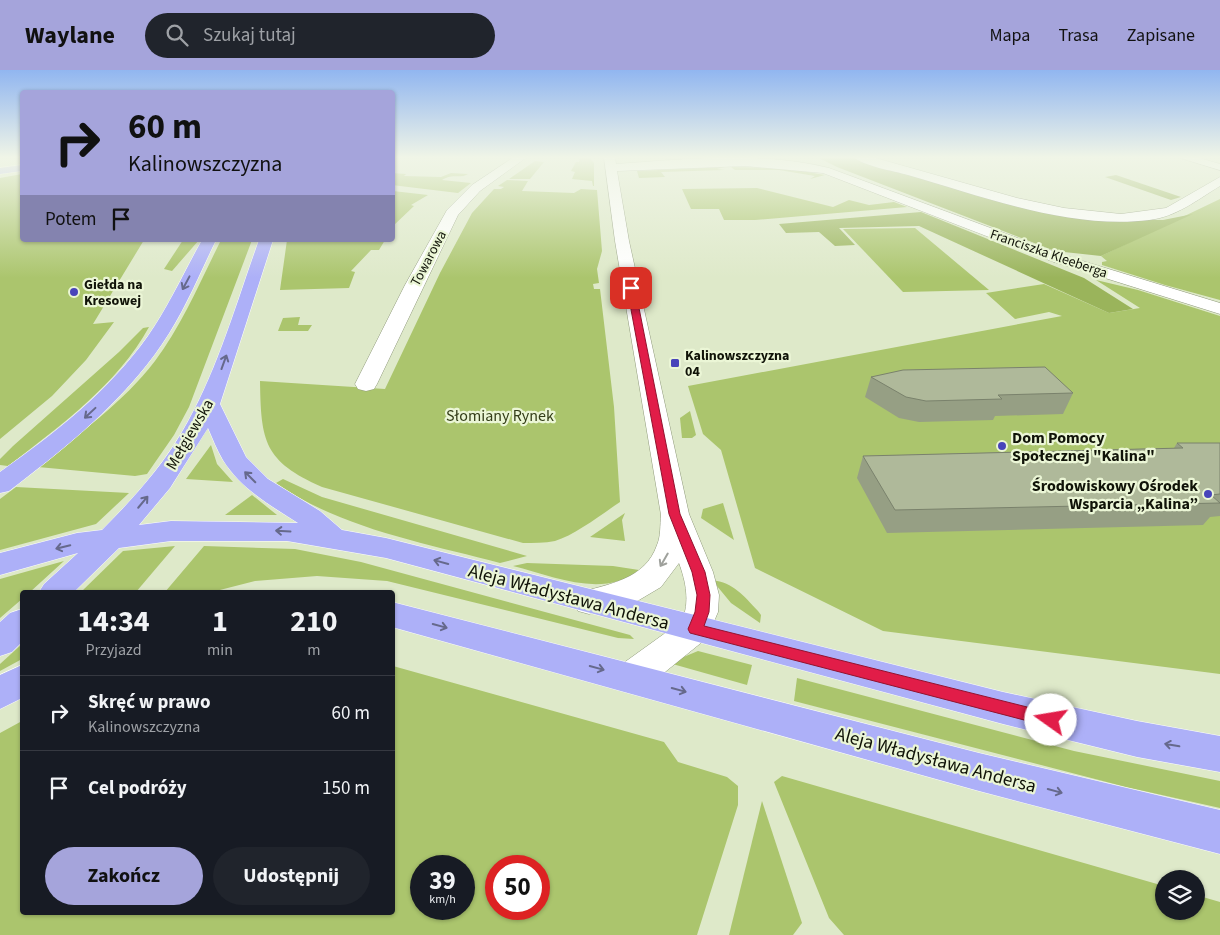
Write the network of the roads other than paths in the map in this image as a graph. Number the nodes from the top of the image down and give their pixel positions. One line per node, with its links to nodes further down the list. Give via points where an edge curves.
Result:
1 (467, 197): 9 (street, Towarowa, via 452,213)
2 (615, 197): 12 (street)
3 (897, 197): 8 (street, Franciszka Kleeberga, via 1060,259)
4 (999, 197): 5 (street, via 1064,212 1121,218 1171,211)
5 (1194, 197)
6 (209, 242): 11 (main road, one-way to 11, via 154,341 131,372 73,429)
7 (265, 242): 10 (main road, Mełgiewska, one-way to 7)
8 (1220, 309)
9 (366, 384)
10 (209, 404): 13 (main road, one-way to 10, via 310,518 248,475 235,459); 14 (main road, Mełgiewska, one-way to 10, via 168,472)
11 (0, 485)
12 (675, 514): 17 (street, one-way to 17, via 672,546 646,583 620,596); 20 (street, via 698,572 703,595 702,612)
13 (331, 537): 14 (main road, Aleja Władysława Andersa, one-way to 14, via 287,531 202,530); 17 (main road, Aleja Władysława Andersa, one-way to 13, via 386,548)
14 (111, 538): 15 (main road, Aleja Władysława Andersa, one-way to 15, via 77,543); 16 (main road, Mełgiewska)
15 (0, 564)
16 (57, 590)
17 (589, 602): 20 (main road, Aleja Władysława Andersa)
18 (395, 615): 22 (main road, Aleja Władysława Andersa, one-way to 22)
19 (20, 624): 21 (main road)
20 (695, 629): 22 (street); 25 (main road, Aleja Władysława Andersa, one-way to 20, via 1032,715)
21 (0, 642)
22 (631, 678): 26 (main road, Aleja Władysława Andersa, one-way to 26, via 979,772)
23 (20, 681): 24 (main road)
24 (0, 692)
25 (1220, 754)
26 (1220, 832)

